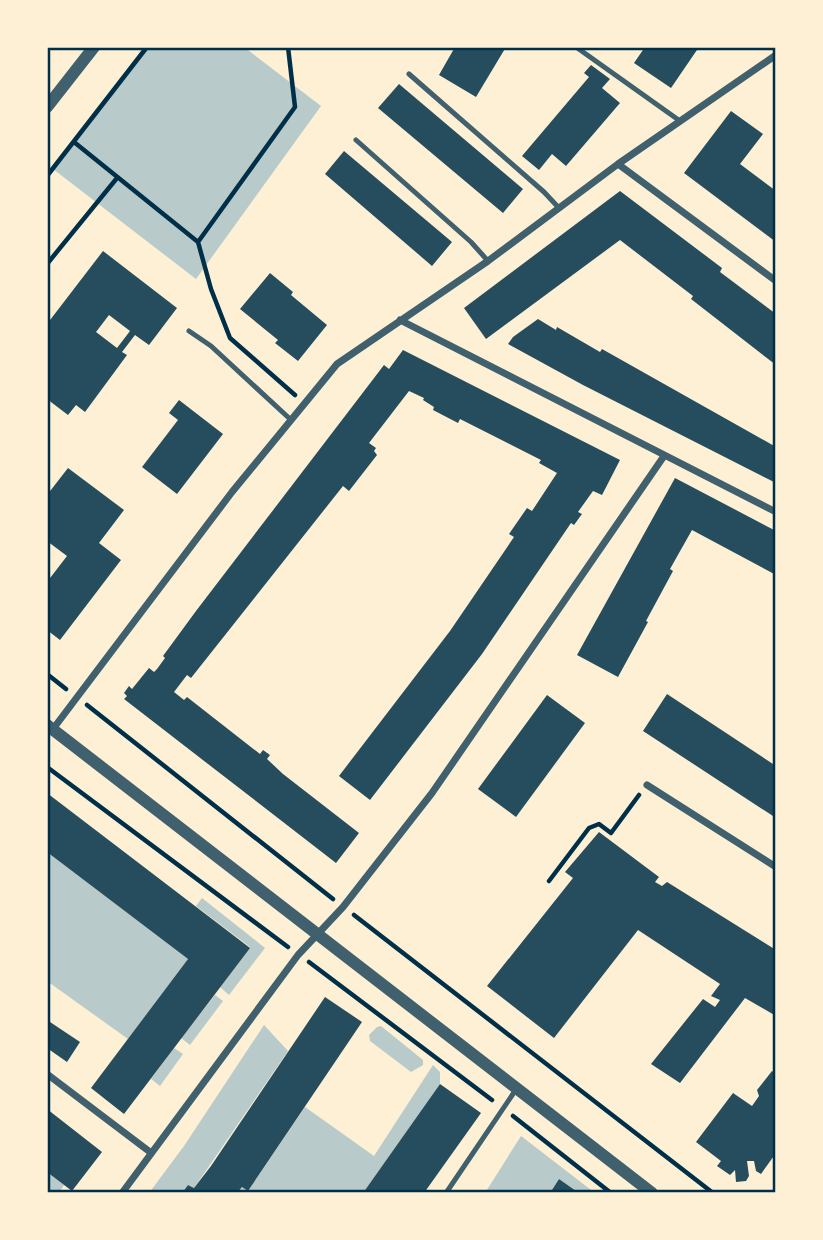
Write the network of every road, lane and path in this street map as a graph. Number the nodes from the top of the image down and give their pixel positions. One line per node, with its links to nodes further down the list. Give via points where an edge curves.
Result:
1 (94, 47): 7 (street)
2 (147, 47): 10 (path)
3 (288, 47): 15 (path, via 295,107)
4 (576, 47): 8 (lane)
5 (776, 55): 8 (street)
6 (410, 74): 14 (lane)
7 (47, 107)
8 (680, 121): 11 (street)
9 (356, 140): 16 (lane)
10 (75, 142): 12 (path); 13 (path)
11 (618, 164): 14 (street); 18 (street)
12 (47, 176)
13 (117, 178): 15 (path); 17 (path)
14 (559, 208): 16 (street)
15 (198, 242): 21 (path, via 230,338)
16 (488, 261): 19 (street)
17 (47, 264)
18 (776, 281)
19 (400, 320): 21 (street, via 337,364); 23 (street)
20 (189, 331): 22 (lane)
21 (304, 402): 22 (street)
22 (290, 419): 26 (street)
23 (664, 456): 24 (street); 32 (street, via 432,793)
24 (776, 512)
25 (47, 674): 26 (path)
26 (77, 697): 27 (street); 32 (path)
27 (50, 727): 33 (street)
28 (47, 767): 34 (path)
29 (647, 785): 30 (street); 31 (path, via 611,833 599,824 589,828)
30 (776, 867)
31 (549, 881)
32 (342, 906): 33 (street); 43 (path)
33 (317, 934): 34 (street); 36 (street)
34 (298, 955): 37 (path); 38 (street)
35 (47, 1074): 38 (street)
36 (517, 1088): 37 (lane); 42 (street)
37 (504, 1109): 40 (lane); 41 (path)
38 (150, 1152): 39 (street)
39 (122, 1193)
40 (446, 1193)
41 (611, 1193)
42 (652, 1193)
43 (713, 1193)

